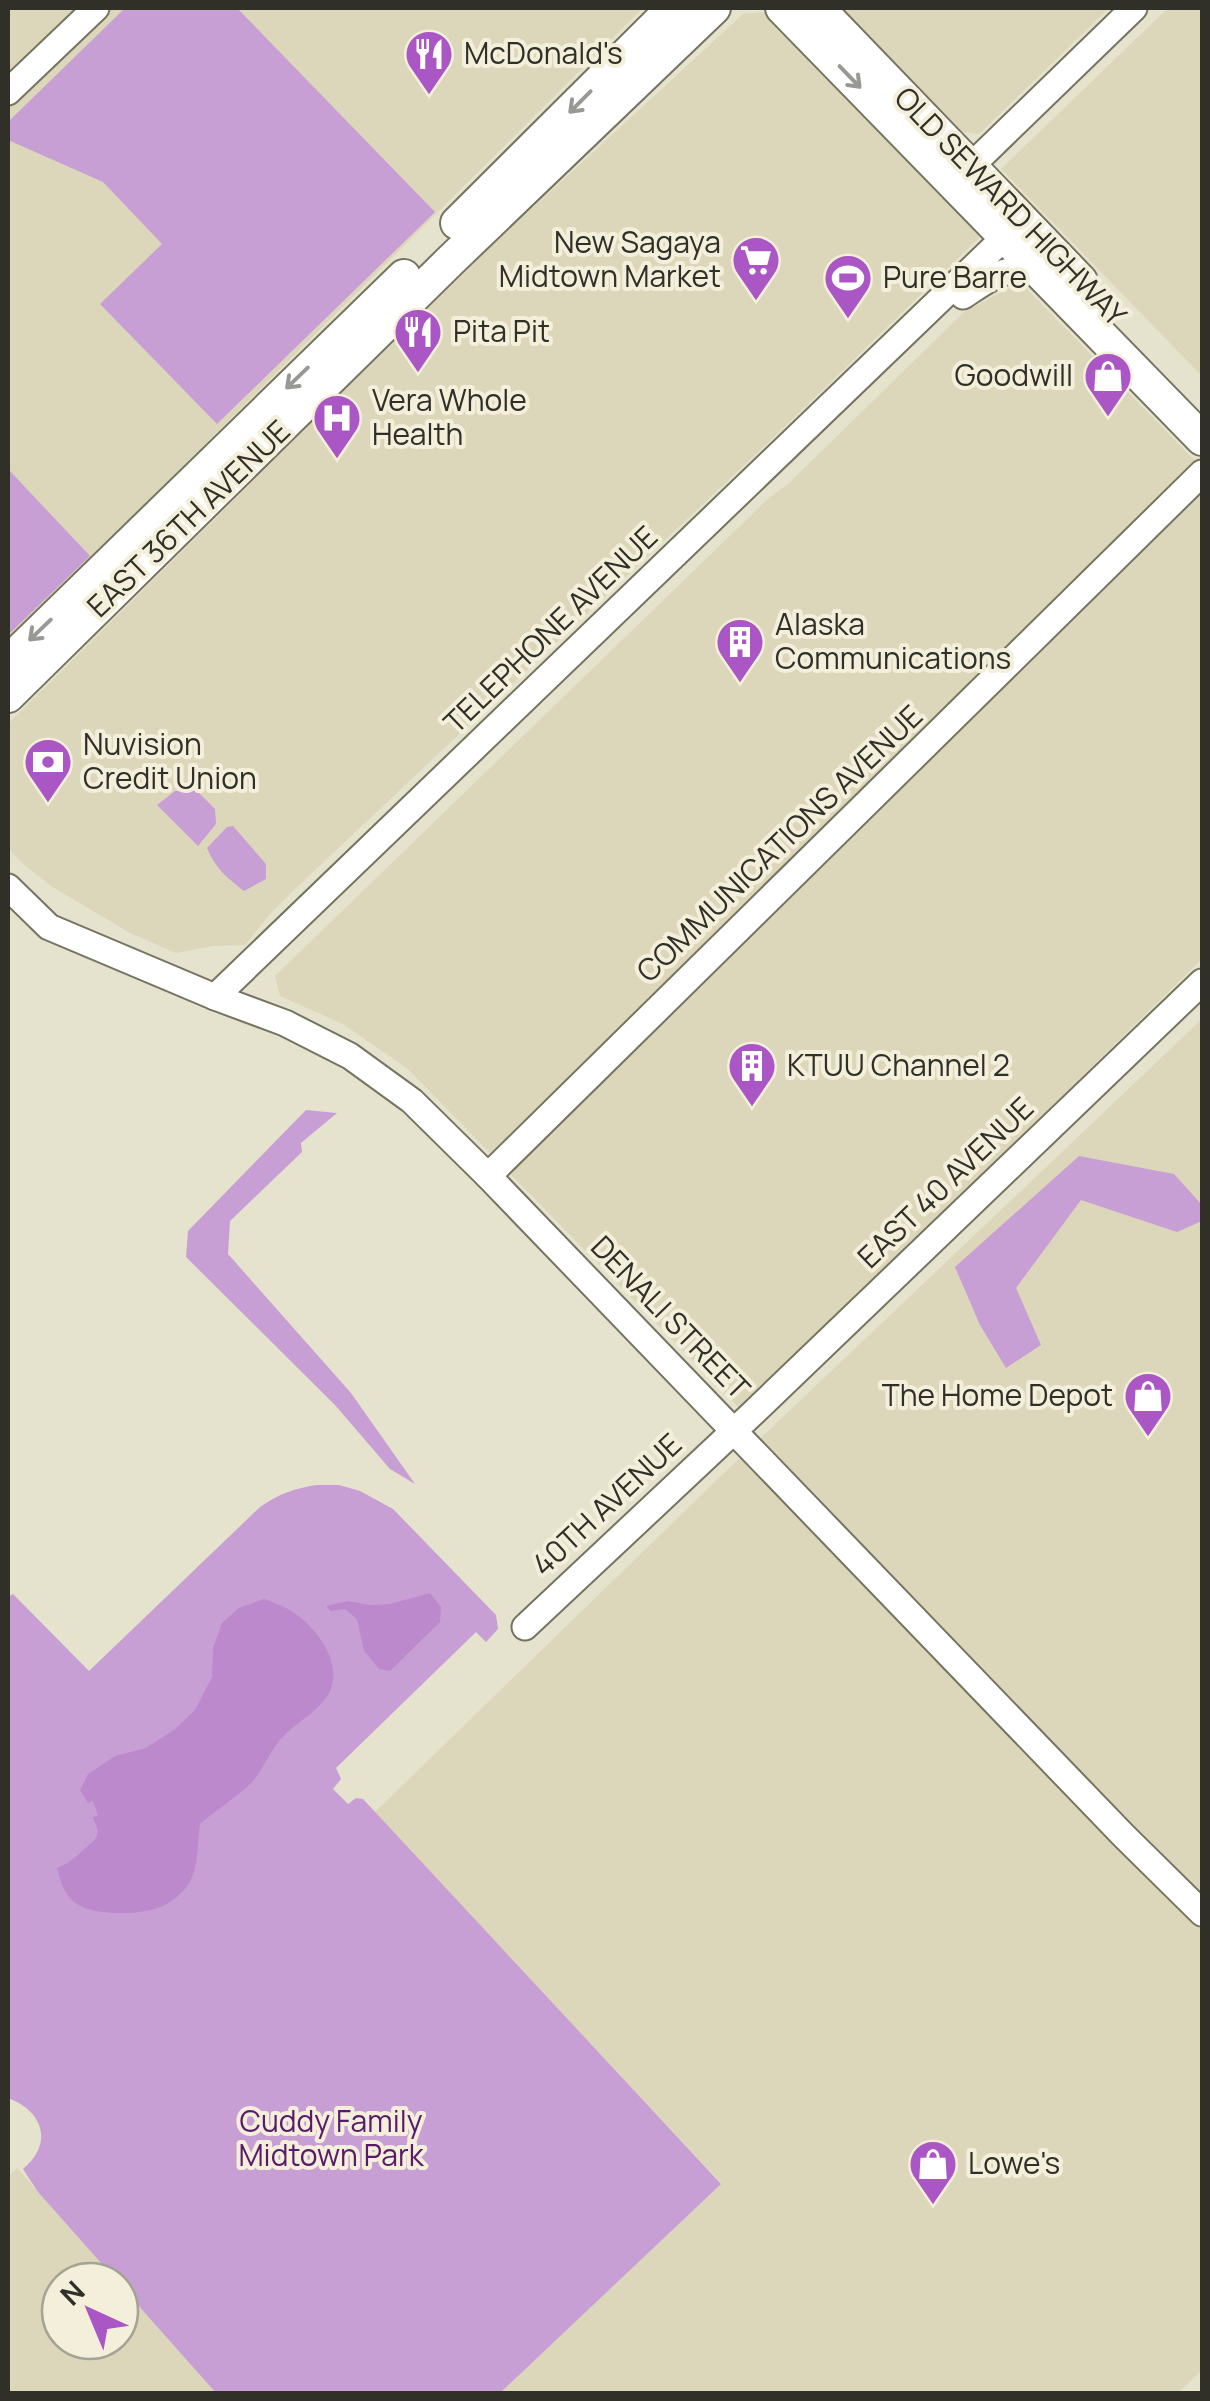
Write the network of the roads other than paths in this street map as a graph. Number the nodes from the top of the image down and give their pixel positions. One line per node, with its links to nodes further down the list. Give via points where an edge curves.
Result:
1 (96, 8): 7 (street)
2 (673, 8): 10 (main road, EAST 36TH AVENUE, one-way to 10)
3 (714, 8): 14 (main road, EAST 36TH AVENUE)
4 (782, 8): 9 (main road, OLD SEWARD HIGHWAY, one-way to 9)
5 (818, 8): 8 (main road, OLD SEWARD HIGHWAY)
6 (1134, 8): 8 (street)
7 (8, 92)
8 (971, 166): 12 (main road, OLD SEWARD HIGHWAY)
9 (1005, 237): 11 (main road, OLD SEWARD HIGHWAY); 12 (main road, via 1032,244); 13 (street, TELEPHONE AVENUE)
10 (438, 242): 14 (main road, via 433,264 346,352); 18 (main road, EAST 36TH AVENUE, one-way to 18)
11 (1043, 273): 13 (street, TELEPHONE AVENUE, via 1023,267 992,276); 16 (main road, OLD SEWARD HIGHWAY)
12 (1104, 304): 15 (main road, OLD SEWARD HIGHWAY)
13 (932, 310): 22 (street, TELEPHONE AVENUE)
14 (346, 365): 19 (main road, EAST 36TH AVENUE)
15 (1202, 406)
16 (1202, 439)
17 (1202, 473): 23 (street, COMMUNICATIONS AVENUE)
18 (8, 662)
19 (8, 696)
20 (8, 886): 22 (street, DENALI STREET, via 49,927)
21 (1202, 982): 24 (street, EAST 40 AVENUE)
22 (215, 997): 23 (street, DENALI STREET, via 350,1056 412,1101)
23 (488, 1176): 24 (street, DENALI STREET)
24 (734, 1431): 25 (street, 40TH AVENUE); 26 (street, DENALI STREET)
25 (525, 1627)
26 (1202, 1913)

